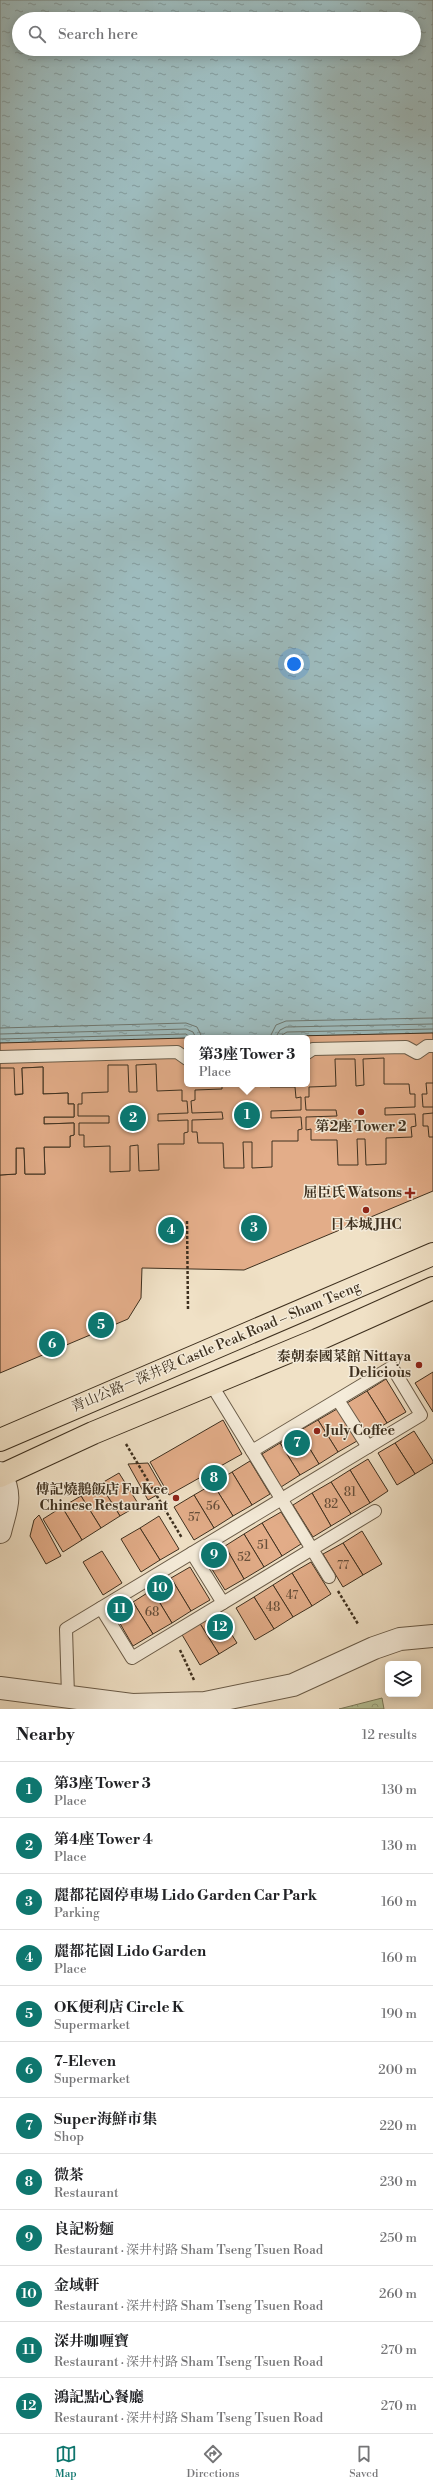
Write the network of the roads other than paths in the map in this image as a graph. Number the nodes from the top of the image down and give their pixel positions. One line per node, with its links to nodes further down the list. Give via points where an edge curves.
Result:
1 (433, 1046): 2 (lane, via 426,1046 417,1053 406,1047)
2 (310, 1051)
3 (0, 1057): 4 (lane, via 177,1052)
4 (184, 1057)
5 (433, 1254): 9 (main road, 青山公路－深井段 Castle Peak Road – Sham Tseng)
6 (433, 1288): 7 (main road)
7 (211, 1384): 11 (lane); 12 (main road)
8 (338, 1400): 10 (lane); 10 (lane, via 392,1367 421,1415); 11 (lane)
9 (0, 1440)
10 (368, 1447): 13 (lane)
11 (252, 1451): 13 (lane)
12 (0, 1475): 15 (street, via 7,1486 8,1500)
13 (281, 1500): 16 (lane); 17 (lane)
14 (375, 1511): 16 (lane)
15 (0, 1532)
16 (312, 1549): 18 (lane); 19 (lane)
17 (192, 1553): 19 (lane); 20 (lane)
18 (329, 1577)
19 (223, 1603): 20 (lane, via 132,1658)
20 (102, 1608): 23 (lane, via 66,1629)
21 (433, 1636): 23 (street, via 400,1639 374,1648 293,1685 205,1703 132,1705)
22 (0, 1688): 23 (street)
23 (68, 1696)

